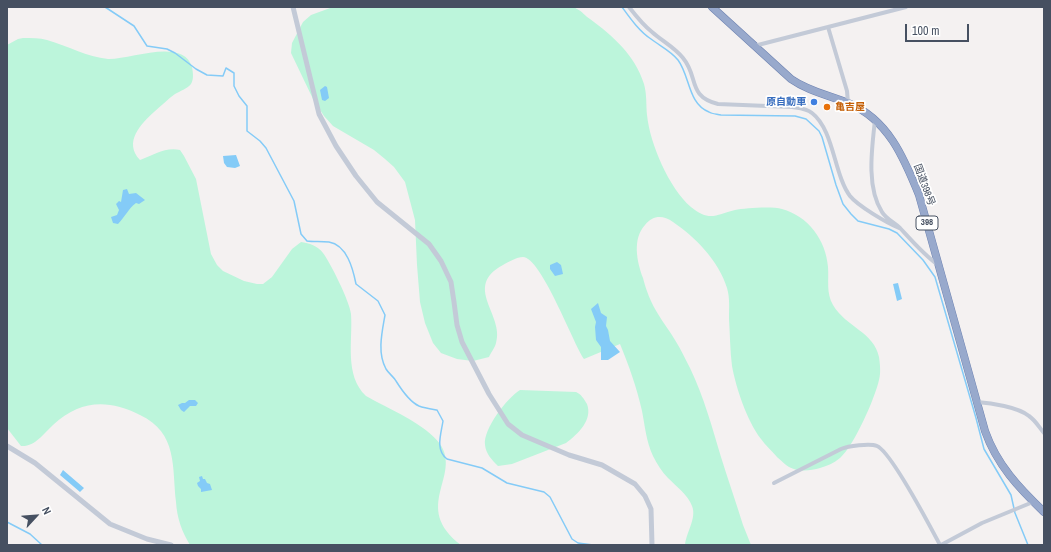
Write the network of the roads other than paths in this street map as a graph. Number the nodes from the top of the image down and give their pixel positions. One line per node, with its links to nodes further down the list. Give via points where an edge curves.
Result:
1 (293, 7): 18 (street, via 322,120 336,146 373,197 429,244 441,261 450,282 462,342 508,424 522,434 569,455 602,466 635,484 651,509)
2 (628, 7): 9 (street, via 652,33 673,47 684,59 697,91 706,100 718,104 792,106 812,112 828,137 841,178 850,196 860,206)
3 (712, 7): 6 (highway, 国道398号 / 398)
4 (906, 7): 5 (street)
5 (828, 27): 6 (street); 7 (street, via 847,90)
6 (754, 46): 7 (highway, 国道398号 / 398, via 802,87)
7 (848, 103): 8 (highway, 国道398号 / 398)
8 (875, 120): 9 (street, via 871,177 881,211); 10 (highway, 国道398号 / 398, via 894,141 910,171)
9 (899, 228): 10 (street, via 924,255)
10 (939, 266): 11 (highway, 国道398号 / 398)
11 (977, 402): 12 (street, via 1025,413); 15 (highway, 国道398号 / 398, via 991,447 998,460 1011,479)
12 (1044, 433)
13 (7, 446): 17 (street, via 35,463 110,524 141,537)
14 (774, 483): 19 (street, via 841,449 876,445 892,462)
15 (1033, 502): 16 (highway, 国道398号 / 398); 19 (street, via 982,523)
16 (1044, 512)
17 (171, 545)
18 (652, 545)
19 (940, 545)

